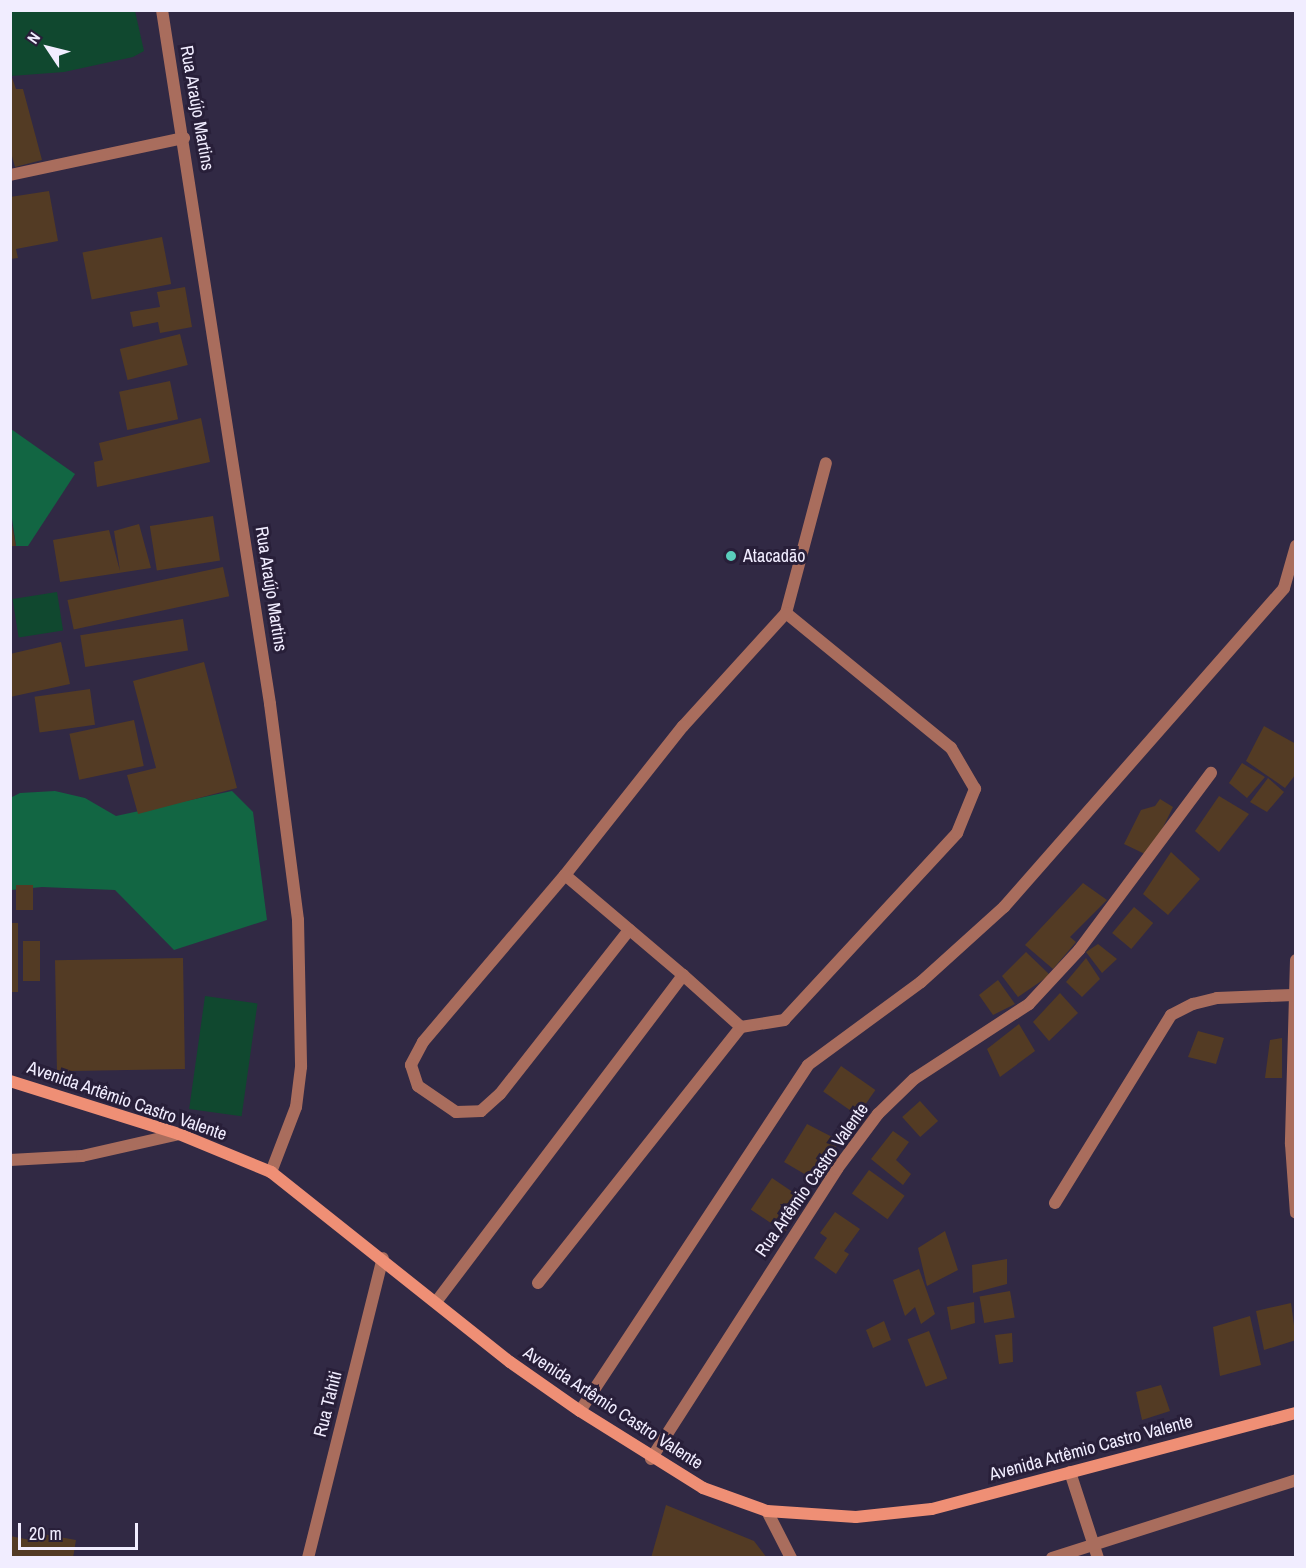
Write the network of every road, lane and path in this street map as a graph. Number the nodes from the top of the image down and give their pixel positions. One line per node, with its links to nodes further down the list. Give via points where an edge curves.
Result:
1 (162, 10): 2 (street, Rua Araújo Martins)
2 (184, 138): 3 (street); 17 (street, Rua Araújo Martins, via 270,704 298,920 301,1067 296,1107)
3 (10, 175)
4 (826, 463): 6 (street)
5 (1296, 546): 23 (street, via 1284,588 1004,907 921,981 808,1065)
6 (786, 613): 8 (street, via 683,726); 13 (street, via 951,748 975,789 957,833 784,1020)
7 (1211, 773): 25 (street, Rua Artêmio Castro Valente, via 1079,950 1029,1004 914,1079 878,1114 837,1169)
8 (565, 875): 9 (street); 9 (street, via 423,1041 411,1065 418,1086 456,1112 481,1111 500,1094)
9 (629, 930): 11 (street)
10 (1296, 960): 12 (street)
11 (683, 975): 13 (street); 22 (street)
12 (1293, 995): 18 (street, via 1217,998 1192,1004 1171,1015); 19 (street, via 1291,1144)
13 (741, 1027): 21 (street)
14 (10, 1081): 15 (main road, Avenida Artêmio Castro Valente)
15 (179, 1134): 16 (street, via 82,1156); 17 (main road, Avenida Artêmio Castro Valente)
16 (10, 1160)
17 (272, 1172): 20 (main road, Avenida Artêmio Castro Valente)
18 (1054, 1203)
19 (1296, 1213)
20 (383, 1258): 22 (main road, Avenida Artêmio Castro Valente); 30 (street, Rua Tahiti)
21 (538, 1283)
22 (436, 1302): 23 (main road, Avenida Artêmio Castro Valente, via 510,1362)
23 (580, 1411): 25 (main road, Avenida Artêmio Castro Valente)
24 (1296, 1413): 26 (main road, Avenida Artêmio Castro Valente)
25 (651, 1459): 28 (main road, Avenida Artêmio Castro Valente, via 703,1488)
26 (1070, 1472): 28 (main road, Avenida Artêmio Castro Valente, via 893,1516 815,1517); 29 (street)
27 (1296, 1480): 29 (street)
28 (767, 1511): 31 (street)
29 (1094, 1545): 32 (street); 33 (street)
30 (308, 1557)
31 (791, 1557)
32 (1052, 1557)
33 (1098, 1557)

